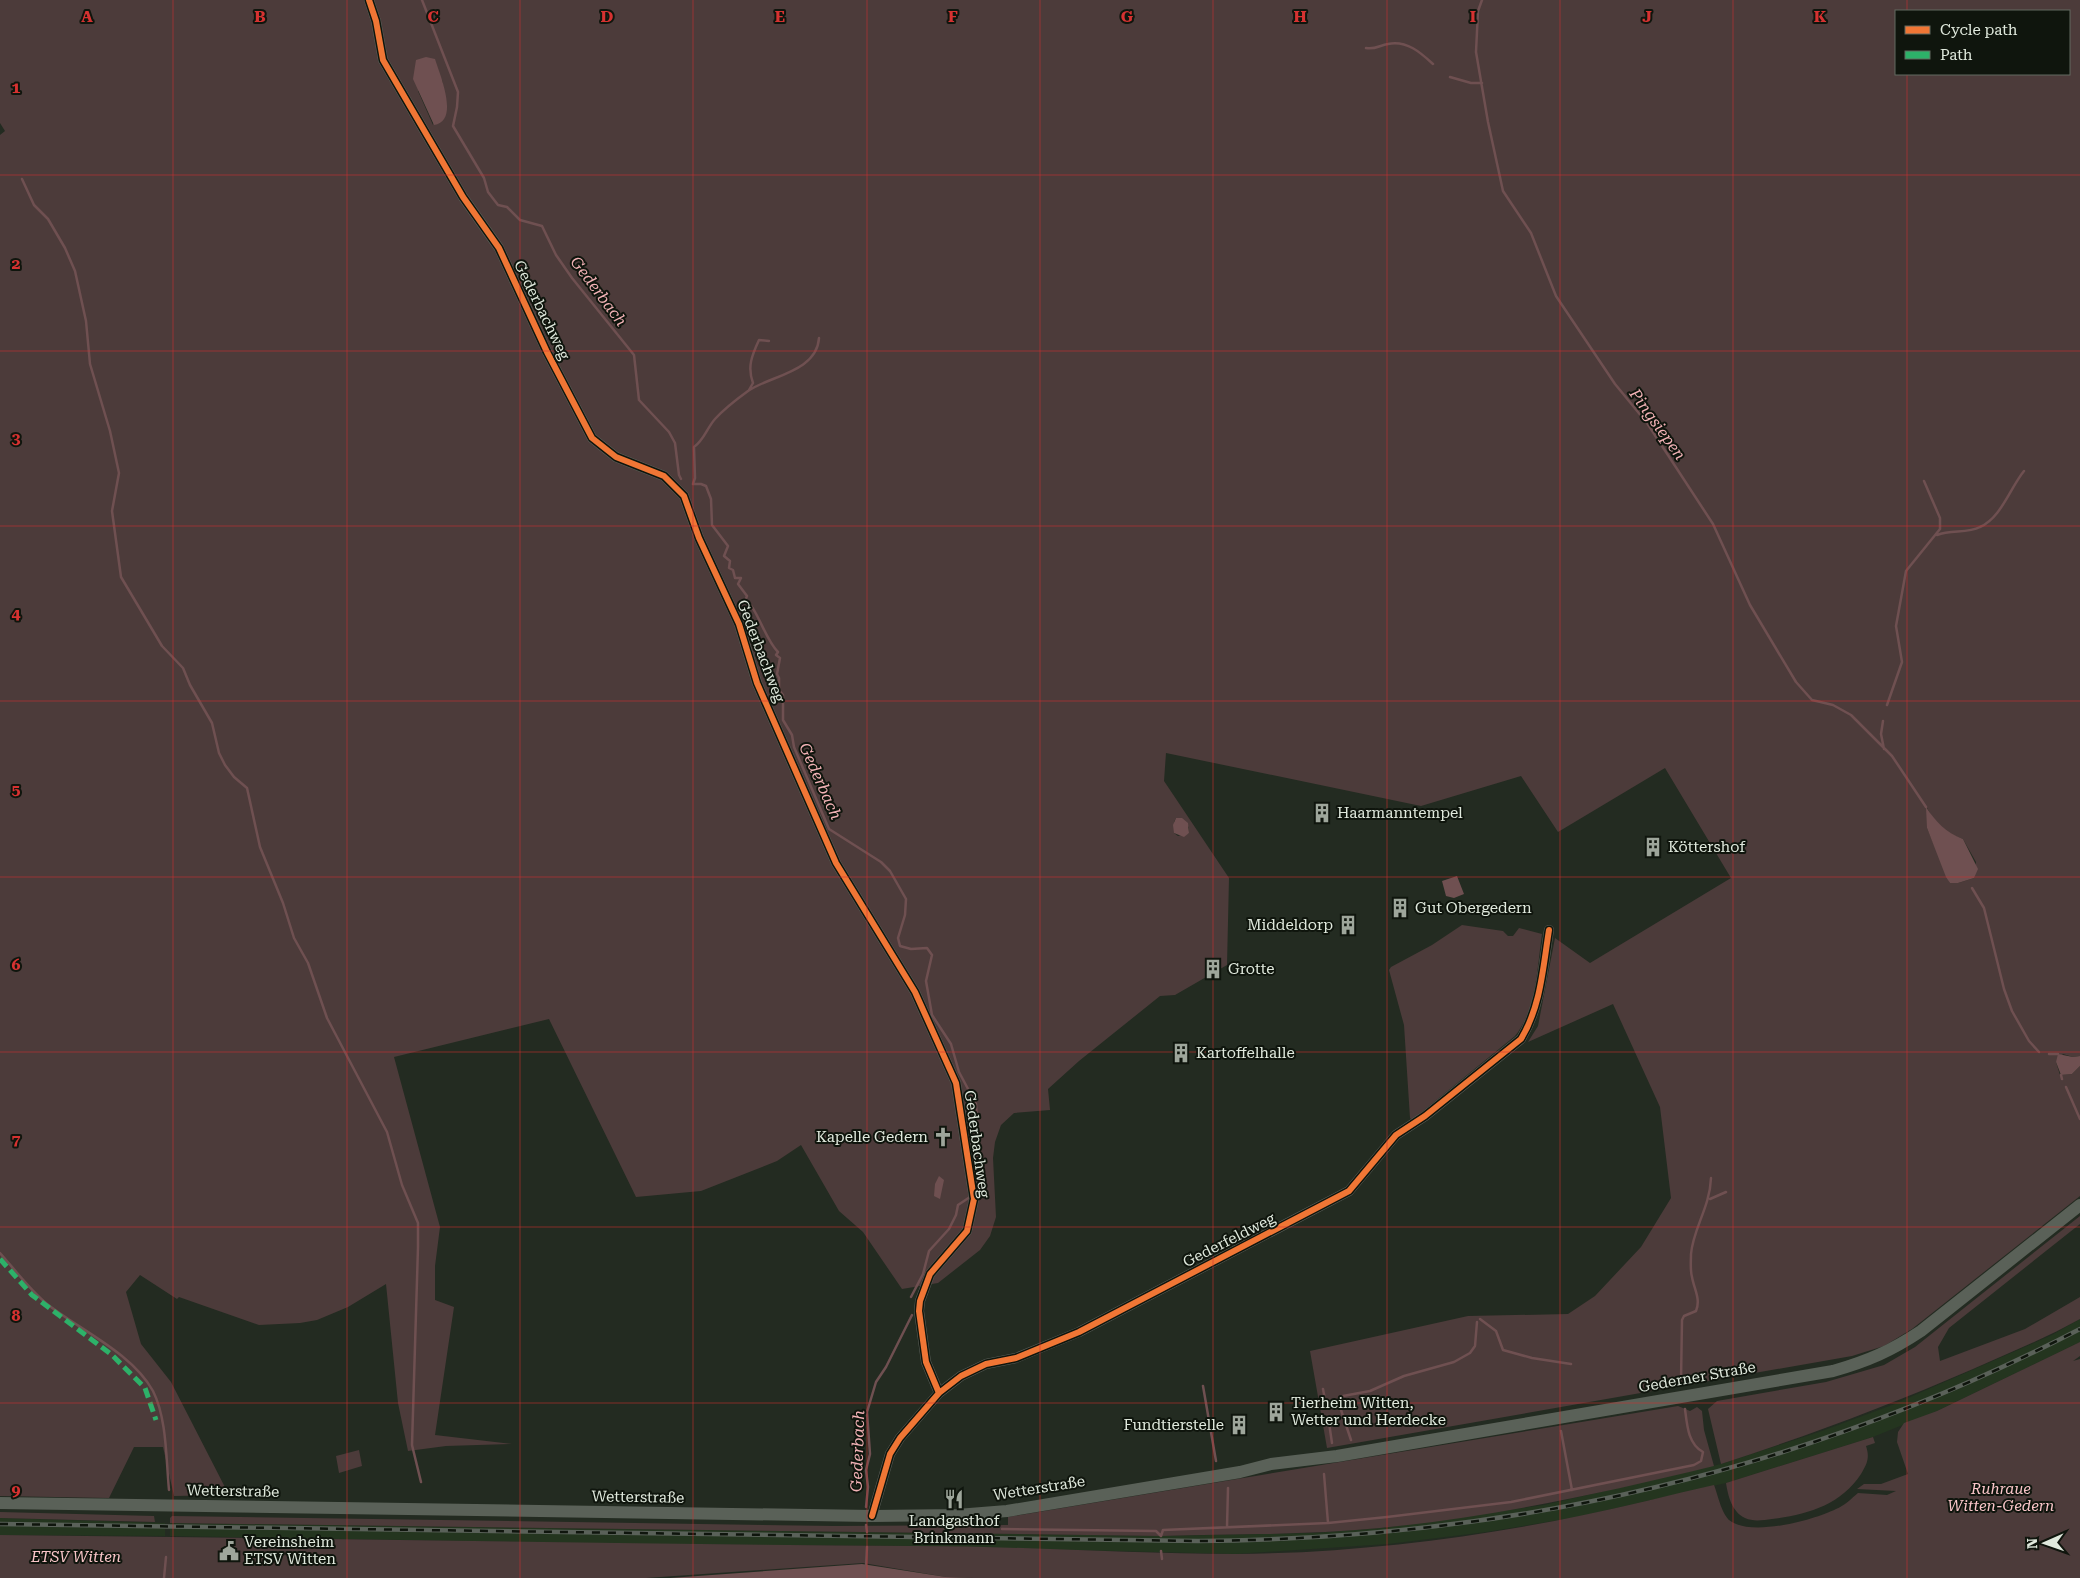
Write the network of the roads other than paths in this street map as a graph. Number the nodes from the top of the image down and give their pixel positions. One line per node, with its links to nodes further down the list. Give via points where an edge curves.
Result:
1 (369, 0): 4 (street, Gederbachweg, via 383,60 463,197 499,248 547,352 592,438 616,457 664,476 684,496 699,538 739,624 757,683 836,863 915,992 956,1083 974,1199 967,1231 930,1274 919,1311 926,1362)
2 (1549, 930): 4 (street, Gederfeldweg, via 1537,1004 1521,1039 1432,1111 1396,1135 1349,1191 1079,1332 1016,1358 968,1371)
3 (2080, 1205): 5 (main road, Gederner Straße, via 1922,1331 1866,1362 1814,1374)
4 (939, 1393): 7 (street, Gederfeldweg, via 890,1454)
5 (1271, 1464): 7 (main road, Wetterstraße, via 1008,1511)
6 (0, 1503): 7 (main road, Wetterstraße)
7 (872, 1516)

